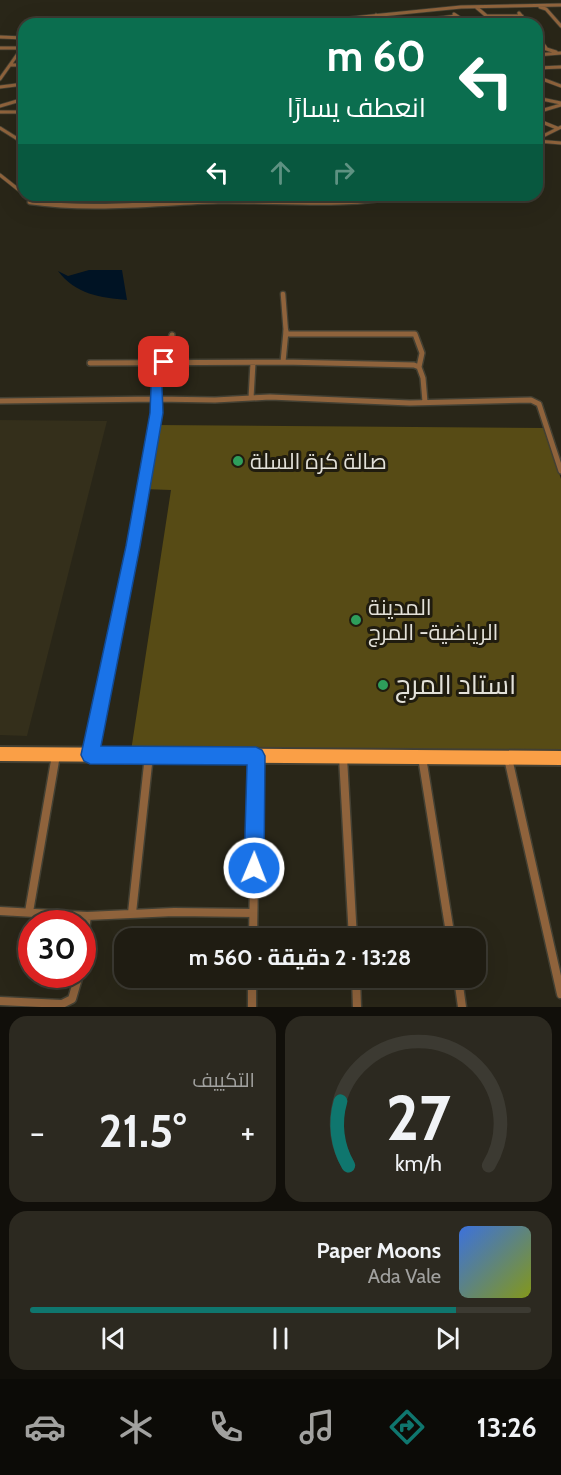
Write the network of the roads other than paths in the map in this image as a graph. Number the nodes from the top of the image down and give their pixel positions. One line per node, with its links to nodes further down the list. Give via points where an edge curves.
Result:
1 (533, 6): 3 (street); 4 (street); 6 (street)
2 (476, 7): 4 (street); 5 (street); 10 (street)
3 (561, 7): 6 (street)
4 (515, 8): 6 (street); 11 (street)
5 (447, 9): 7 (street); 9 (street)
6 (546, 9): 12 (street)
7 (402, 12): 8 (street); 16 (street)
8 (375, 15): 14 (street); 15 (street)
9 (457, 16): 17 (street); 18 (street)
10 (486, 16): 11 (street); 19 (street)
11 (522, 16)
12 (553, 17): 13 (street); 20 (street)
13 (561, 17)
14 (352, 18)
15 (379, 18)
16 (409, 18)
17 (436, 18)
18 (460, 18)
19 (488, 18)
20 (560, 25)
21 (0, 37): 22 (street)
22 (18, 38)
23 (543, 44): 27 (street)
24 (543, 47): 27 (street)
25 (0, 48): 26 (street)
26 (18, 48)
27 (546, 48): 28 (street)
28 (560, 53): 29 (street)
29 (543, 54)
30 (18, 55): 31 (street)
31 (11, 65): 32 (street); 37 (street)
32 (18, 65)
33 (561, 67): 35 (street)
34 (543, 68): 35 (street)
35 (547, 68): 36 (street)
36 (561, 73)
37 (0, 79)
38 (543, 79): 40 (street)
39 (18, 85): 41 (street)
40 (561, 86)
41 (0, 87)
42 (543, 100): 44 (street)
43 (18, 101): 45 (street)
44 (561, 104): 46 (street)
45 (0, 106)
46 (543, 110)
47 (0, 112): 48 (street)
48 (18, 112)
49 (543, 122): 50 (street)
50 (559, 127): 52 (street)
51 (0, 128): 53 (street)
52 (543, 136)
53 (18, 139)
54 (543, 141): 55 (street)
55 (561, 143)
56 (0, 175): 57 (street)
57 (18, 189)
58 (31, 201): 59 (street, via 57,207)
59 (267, 201): 60 (street)
60 (359, 201)
61 (283, 294): 62 (street)
62 (286, 334): 65 (street); 68 (street, via 416,334 422,353)
63 (172, 335): 64 (street)
64 (164, 362): 66 (street); 67 (street); 70 (street, via 156,387)
65 (283, 362): 67 (street); 68 (street)
66 (90, 363)
67 (253, 363): 69 (street)
68 (419, 367): 72 (street)
69 (251, 398): 70 (street); 72 (street)
70 (157, 399): 71 (street); 76 (street, via 133,546)
71 (0, 401)
72 (424, 402): 73 (street, via 536,401)
73 (561, 471)
74 (0, 754): 75 (main road)
75 (56, 755): 76 (main road); 83 (street)
76 (90, 755): 77 (main road)
77 (149, 755): 78 (main road); 86 (street)
78 (256, 756): 79 (main road); 87 (street)
79 (343, 757): 80 (main road); 90 (street)
80 (422, 757): 81 (main road); 91 (street)
81 (508, 758): 82 (main road); 96 (street)
82 (561, 758)
83 (29, 910)
84 (0, 911): 85 (street)
85 (18, 912)
86 (132, 912): 87 (street); 88 (street)
87 (253, 913): 89 (street)
88 (96, 915)
89 (253, 928)
90 (352, 928)
91 (449, 928)
92 (75, 988): 97 (street, via 72,999 62,1004)
93 (252, 988): 98 (street)
94 (356, 988): 99 (street)
95 (459, 988): 100 (street)
96 (561, 994)
97 (0, 1001)
98 (252, 1007)
99 (357, 1007)
100 (462, 1007)

